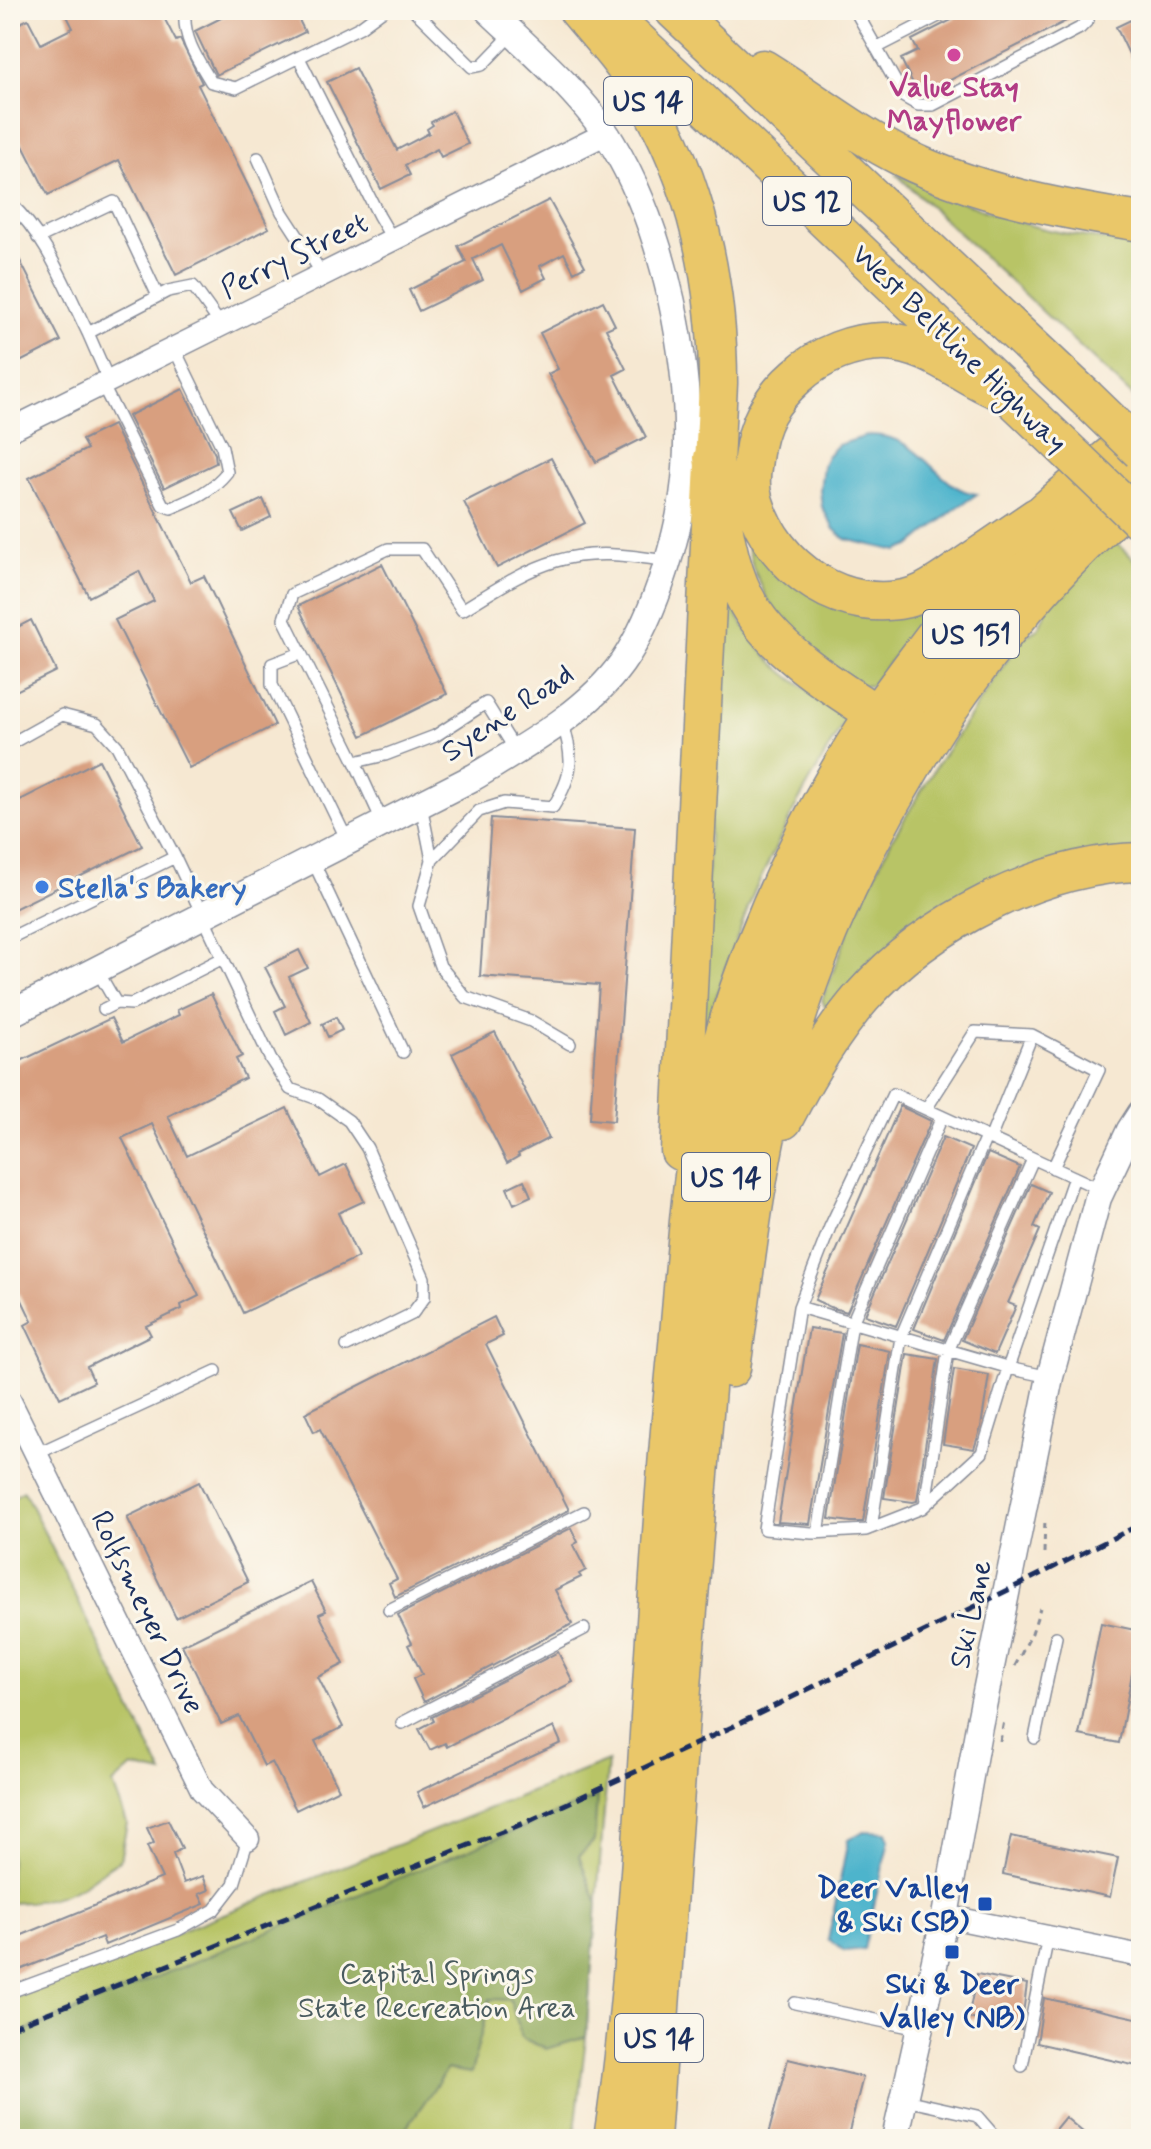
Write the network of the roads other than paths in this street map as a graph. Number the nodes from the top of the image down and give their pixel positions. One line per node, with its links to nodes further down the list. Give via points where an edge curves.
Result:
1 (191, 10): 13 (lane, via 185,13 184,27 211,82 236,88)
2 (383, 10): 13 (lane)
3 (414, 10): 11 (lane, via 472,67 482,65)
4 (488, 10): 11 (street, Syene Road)
5 (578, 10): 32 (highway, US 14, via 645,97 693,207 716,325)
6 (605, 10): 28 (highway, West Beltline Highway / US 12)
7 (855, 10): 12 (lane)
8 (950, 10): 12 (lane)
9 (1089, 10): 12 (lane, via 1080,28 933,105 904,97)
10 (682, 18): 17 (highway, via 904,158 983,188); 31 (highway, West Beltline Highway / US 12, bridge)
11 (512, 34): 14 (street, Syene Road)
12 (876, 48)
13 (299, 58): 21 (lane)
14 (605, 134): 21 (street, Perry Street); 37 (street, Syene Road, via 642,204 681,344 686,470)
15 (258, 158): 22 (lane, via 289,224)
16 (10, 203): 20 (lane)
17 (1059, 206): 18 (highway); 19 (highway)
18 (1141, 206)
19 (1141, 222)
20 (38, 238): 23 (lane, via 114,202); 25 (lane)
21 (393, 240): 22 (street, Perry Street)
22 (323, 275): 24 (street, Perry Street)
23 (158, 296): 24 (lane, via 193,286); 25 (lane)
24 (221, 325): 26 (street, Perry Street)
25 (88, 333): 27 (lane)
26 (174, 348): 27 (street, Perry Street); 27 (lane, via 222,447 227,472 201,495 171,508 163,505)
27 (106, 383): 30 (street, Perry Street)
28 (1008, 394): 35 (highway, via 930,352 902,344 875,342 825,356 778,393 766,411 750,480 754,502 773,541 812,581 848,599 879,601 915,596); 36 (highway, West Beltline Highway / US 12, bridge)
29 (1141, 428): 35 (main road, US 14)
30 (10, 430)
31 (1141, 451)
32 (713, 458): 40 (highway, via 743,595 763,626 790,654); 78 (highway, via 681,1097)
33 (1141, 470): 40 (main road, US 151, via 1000,598 942,669)
34 (1141, 492): 66 (highway, US 14, via 1022,609 903,782 831,923 790,1040)
35 (1037, 517): 40 (main road, US 14, via 948,614)
36 (1141, 521)
37 (667, 561): 38 (lane, via 626,555 556,561 462,610 422,549 388,549 292,594 284,619); 39 (street, Syene Road, via 653,603 622,662)
38 (301, 653): 43 (lane); 46 (lane, via 272,664 272,685)
39 (562, 720): 42 (street, Syene Road); 49 (lane, via 570,745 569,783 553,807 504,803 479,811)
40 (888, 722): 78 (highway, US 14, via 841,764 774,896 743,975 698,1150); 88 (highway, US 14, via 800,912 744,1090 726,1176 715,1278)
41 (10, 744): 47 (lane, via 62,715 97,724 117,746)
42 (516, 751): 43 (lane, via 486,703 435,736); 44 (street, Syene Road)
43 (355, 762): 45 (lane)
44 (421, 805): 45 (street, Syene Road); 49 (lane)
45 (384, 824): 46 (street, Syene Road)
46 (348, 842): 48 (street, Syene Road)
47 (175, 857): 51 (lane); 52 (lane)
48 (313, 860): 51 (street, Syene Road); 60 (lane)
49 (432, 860): 59 (lane, via 419,906 440,966 465,997 531,1021)
50 (1141, 862): 66 (highway, via 1046,879 1007,894 947,927 892,968 832,1035)
51 (204, 916): 53 (lane); 54 (street, Syene Road)
52 (10, 938)
53 (223, 958): 55 (lane, via 132,1004); 73 (lane, via 290,1089 318,1099 349,1121 367,1148 424,1278 424,1298 412,1314)
54 (97, 970): 55 (lane); 57 (street, Syene Road)
55 (116, 1003): 56 (lane)
56 (104, 1009)
57 (10, 1014)
58 (1032, 1035): 61 (lane, via 975,1032); 64 (lane); 67 (lane, via 1099,1070)
59 (570, 1044)
60 (403, 1052)
61 (926, 1109): 63 (lane); 70 (lane, via 893,1094)
62 (1141, 1113): 69 (street, Ski Lane)
63 (942, 1117): 64 (lane); 71 (lane)
64 (988, 1138): 65 (lane); 72 (lane)
65 (1033, 1159): 67 (lane); 74 (lane)
66 (762, 1162): 88 (highway, US 14)
67 (1053, 1168): 68 (lane)
68 (1074, 1177): 69 (lane); 75 (lane)
69 (1102, 1190): 77 (street, Ski Lane)
70 (799, 1307): 71 (lane); 84 (lane, via 764,1529)
71 (852, 1323): 72 (lane); 84 (lane)
72 (901, 1337): 74 (lane); 83 (lane)
73 (347, 1346)
74 (948, 1351): 75 (lane); 81 (lane)
75 (1008, 1368): 77 (lane); 81 (lane, via 982,1453)
76 (216, 1371): 80 (lane)
77 (1050, 1377): 92 (street, Ski Lane)
78 (673, 1397): 100 (highway, US 14, via 635,1934)
79 (10, 1401): 80 (street, Rolfsmeyer Drive)
80 (36, 1454): 91 (street, Rolfsmeyer Drive, via 202,1790)
81 (925, 1505): 83 (lane)
82 (584, 1512): 85 (lane)
83 (871, 1528): 84 (lane)
84 (818, 1533)
85 (389, 1610)
86 (584, 1629): 89 (lane)
87 (1056, 1637): 90 (lane)
88 (684, 1659): 101 (highway, US 14)
89 (402, 1723)
90 (1035, 1738)
91 (248, 1839): 95 (lane, via 234,1884 214,1910 178,1930)
92 (945, 1916): 93 (street); 97 (street, Ski Lane)
93 (1048, 1937): 94 (street); 98 (lane)
94 (1141, 1956)
95 (10, 1992)
96 (795, 2003): 97 (lane)
97 (920, 2029): 99 (street, Ski Lane)
98 (1022, 2066)
99 (905, 2100): 102 (street, Ski Lane); 103 (lane, via 977,2116)
100 (613, 2139)
101 (651, 2139)
102 (895, 2139)
103 (997, 2139)

